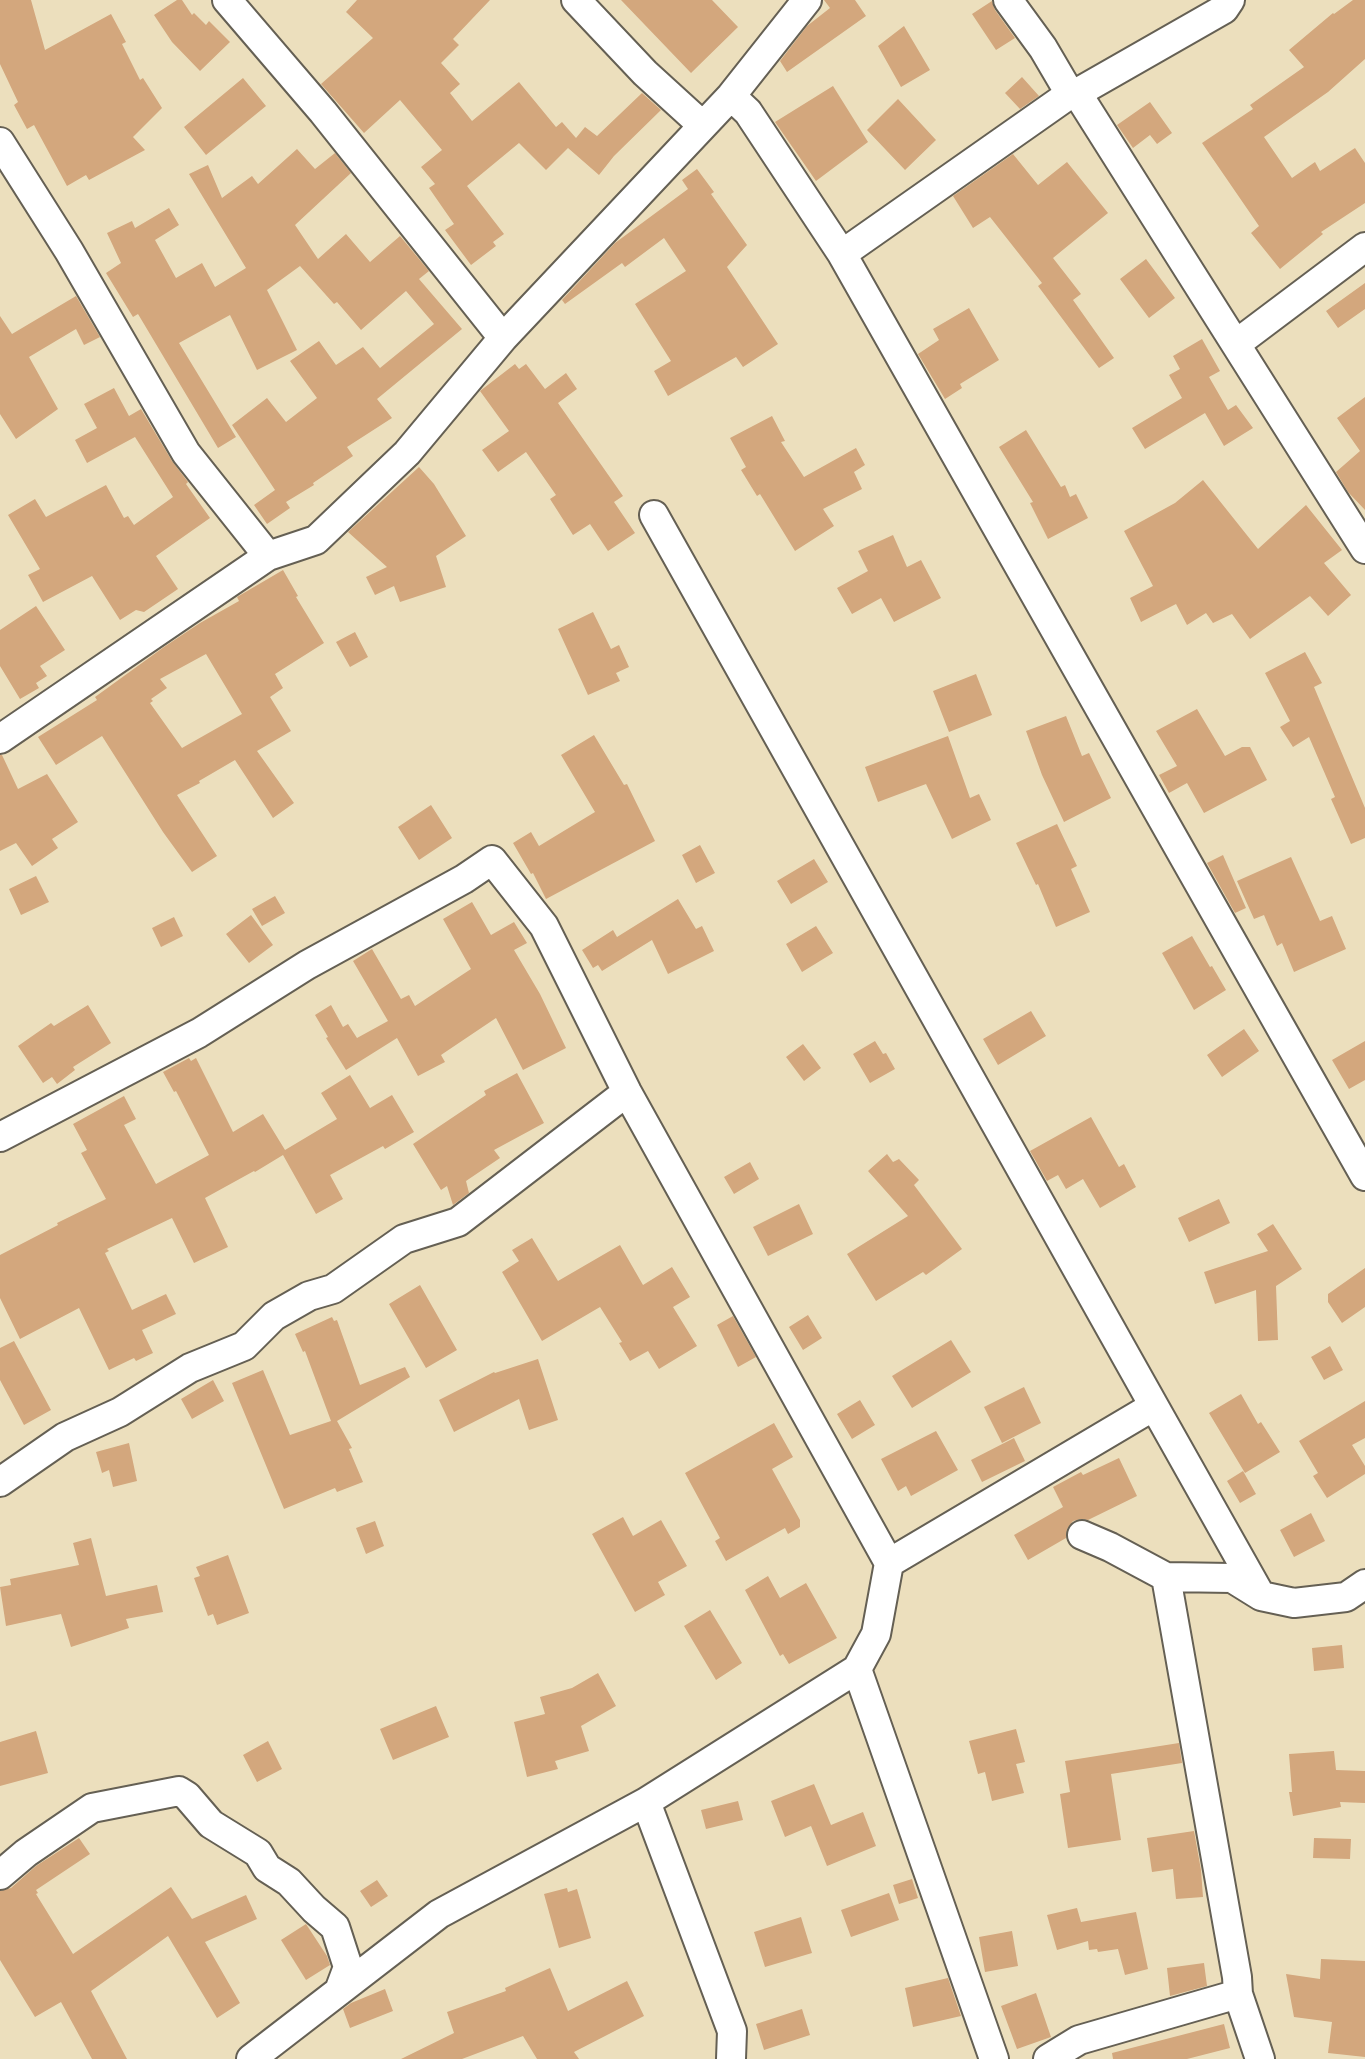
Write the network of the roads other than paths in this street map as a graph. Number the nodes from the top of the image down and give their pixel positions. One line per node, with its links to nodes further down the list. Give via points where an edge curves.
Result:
1 (227, 0): 12 (street, via 323,112)
2 (576, 0): 8 (street, via 645,73)
3 (807, 0): 7 (street)
4 (1008, 0): 6 (street)
5 (1230, 0): 6 (street, via 1224,9)
6 (1074, 94): 11 (street); 13 (street)
7 (731, 96): 8 (street); 11 (street, via 748,112)
8 (702, 125): 12 (street)
9 (0, 142): 16 (street, via 69,251 186,453)
10 (1365, 247): 13 (street)
11 (842, 254): 20 (street)
12 (502, 338): 16 (street, via 407,453 316,540)
13 (1236, 344): 15 (street)
14 (654, 515): 21 (street)
15 (1365, 549)
16 (268, 556): 17 (street)
17 (3, 729)
18 (627, 1092): 19 (street, via 544,926 492,860 307,965 198,1033); 22 (street, via 458,1222 404,1239 333,1289 309,1296 274,1316 244,1346 190,1368 120,1412 65,1437); 24 (street)
19 (0, 1137)
20 (1365, 1176)
21 (1154, 1406): 24 (street); 27 (street)
22 (0, 1482)
23 (1082, 1535): 25 (street)
24 (889, 1563): 28 (street, via 876,1634)
25 (1166, 1577): 27 (street, via 1232,1578); 32 (street)
26 (1365, 1584): 27 (street, via 1346,1597 1294,1603)
27 (1261, 1596)
28 (857, 1668): 29 (street); 35 (street)
29 (646, 1802): 31 (street, via 439,1914); 34 (street, via 732,2031)
30 (0, 1875): 31 (street, via 92,1808 179,1791 211,1824 258,1853 267,1868 289,1882 335,1927 348,1967)
31 (339, 1991): 33 (street)
32 (1238, 1994): 36 (street, via 1079,2040); 37 (street)
33 (251, 2059)
34 (731, 2059)
35 (994, 2059)
36 (1048, 2059)
37 (1260, 2059)

